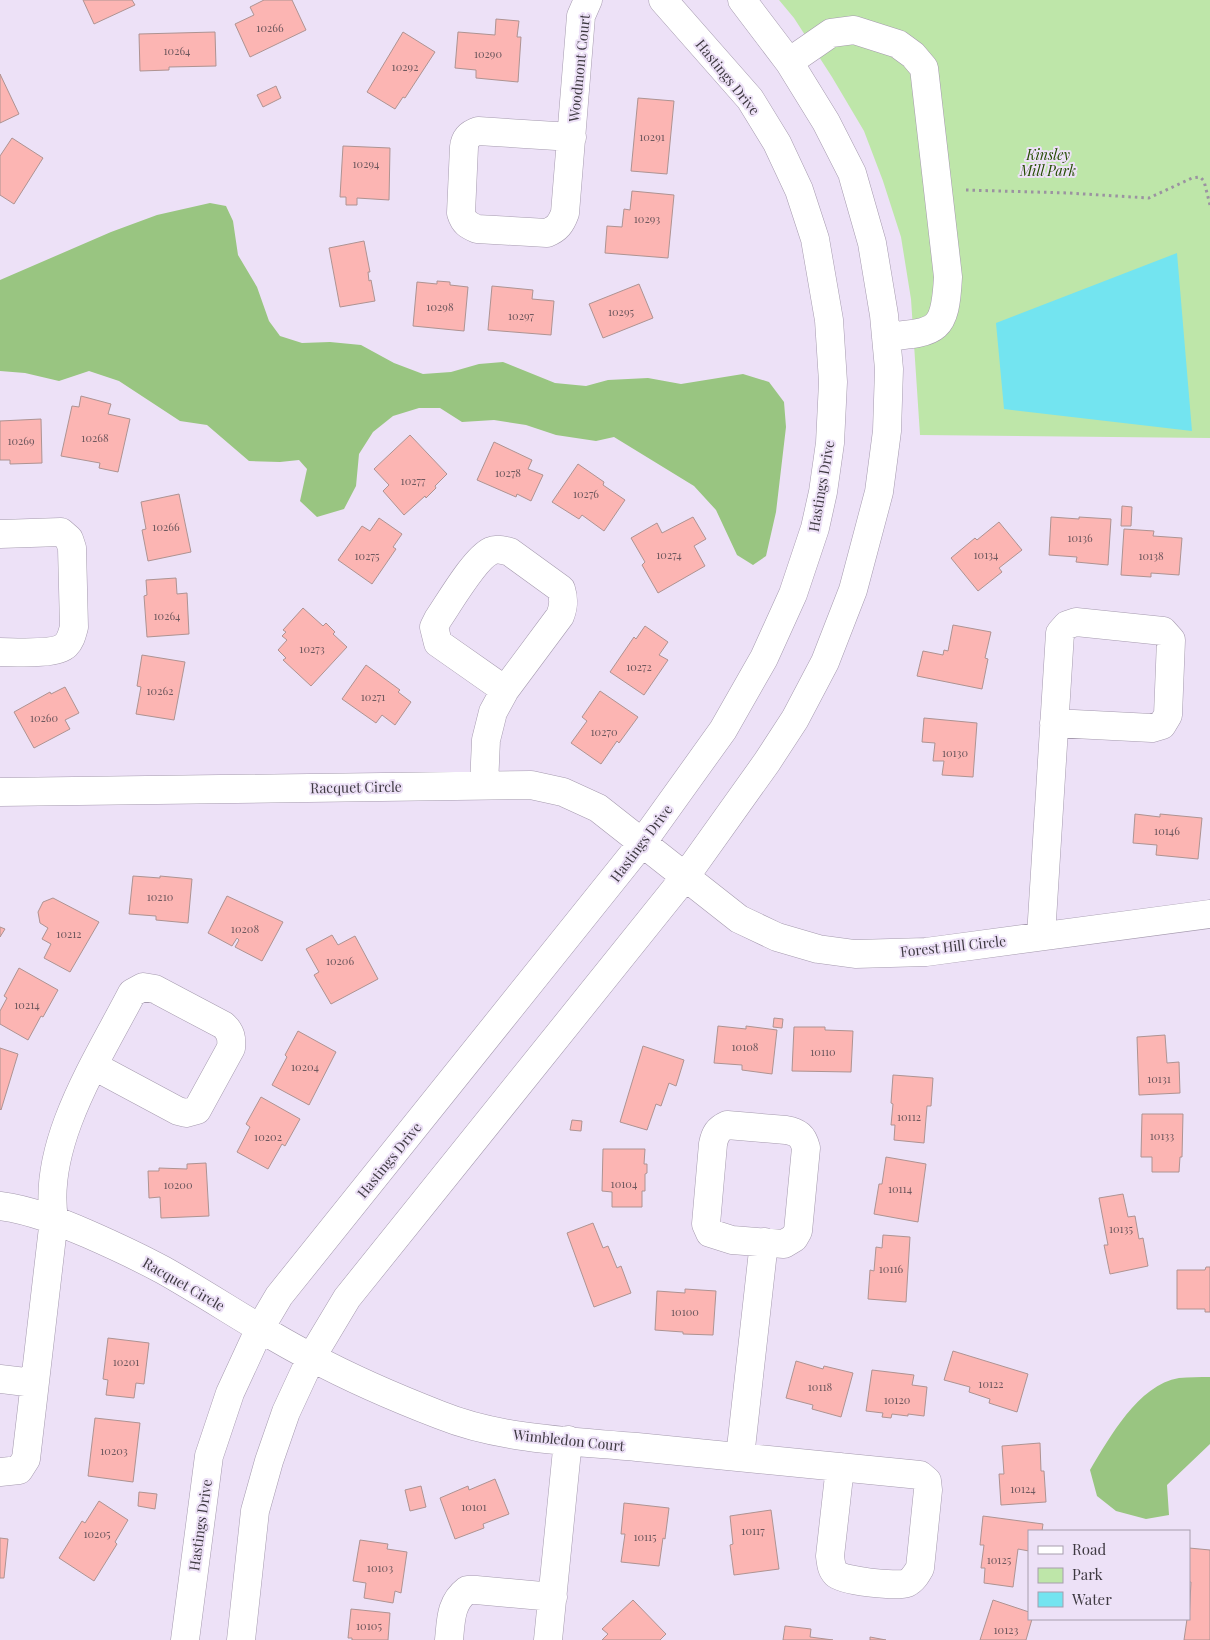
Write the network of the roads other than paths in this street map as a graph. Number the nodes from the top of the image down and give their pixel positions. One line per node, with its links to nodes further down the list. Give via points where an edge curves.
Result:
1 (588, 0): 5 (street, Woodmont Court, via 581,16)
2 (663, 0): 13 (street, Hastings Drive, via 750,99 778,143 799,190 815,239 829,320 833,382 830,443 823,492 793,594 764,658 722,730)
3 (742, 0): 4 (street)
4 (789, 62): 6 (street, via 826,122 852,173 872,243); 6 (street, via 831,34 854,30 898,44 924,68 948,277 947,304 941,319 931,330)
5 (572, 137): 5 (street, Woodmont Court, via 565,213 555,230 547,234 477,229 463,221 464,147 471,133)
6 (886, 337): 14 (street, via 888,431 879,492 853,590 825,662 795,719)
7 (0, 534): 8 (street, via 61,532 69,539 74,627 65,647 57,651)
8 (0, 652)
9 (505, 690): 9 (street, via 438,643 434,627 481,557 492,550 502,549 561,589 564,605 560,616); 11 (street, via 493,712 486,740)
10 (1054, 723): 10 (street, via 1060,633 1067,625 1076,622 1163,631 1171,640 1168,716 1162,725 1152,728); 16 (street)
11 (484, 785): 12 (street, Racquet Circle); 13 (street, Racquet Circle, via 530,785 562,792 598,808)
12 (0, 792)
13 (642, 844): 14 (street, Racquet Circle); 21 (street, Hastings Drive, via 279,1296)
14 (685, 877): 16 (street, Forest Hill Circle, via 739,919 777,937 818,949 855,954 926,952); 22 (street, via 347,1298)
15 (1210, 914): 16 (street, Forest Hill Circle)
16 (1041, 936)
17 (94, 1066): 17 (street, via 132,993 142,987 155,989 223,1025 232,1039 231,1048 197,1110 186,1113); 19 (street, via 61,1140 52,1188)
18 (0, 1206): 19 (street, Racquet Circle)
19 (54, 1219): 21 (street, Racquet Circle, via 162,1270); 24 (street)
20 (764, 1242): 20 (street, via 720,1237 710,1233 706,1224 715,1134 727,1125 793,1131 803,1139 806,1148 798,1231 784,1244); 26 (street)
21 (260, 1328): 22 (street, Racquet Circle); 30 (street, Hastings Drive, via 230,1393 209,1456)
22 (311, 1358): 25 (street, Wimbledon Court, via 443,1417 519,1435); 31 (street, via 268,1461 255,1511)
23 (0, 1378): 24 (street)
24 (34, 1383): 28 (street, via 26,1459 19,1470)
25 (568, 1440): 26 (street, Wimbledon Court); 29 (street)
26 (740, 1457): 27 (street, Wimbledon Court)
27 (840, 1467): 27 (street, Wimbledon Court, via 920,1476 927,1481 920,1568 906,1583 850,1580 835,1573 830,1556)
28 (0, 1472)
29 (553, 1597): 32 (street, via 466,1590 456,1600); 33 (street)
30 (185, 1640)
31 (240, 1640)
32 (449, 1640)
33 (548, 1640)

